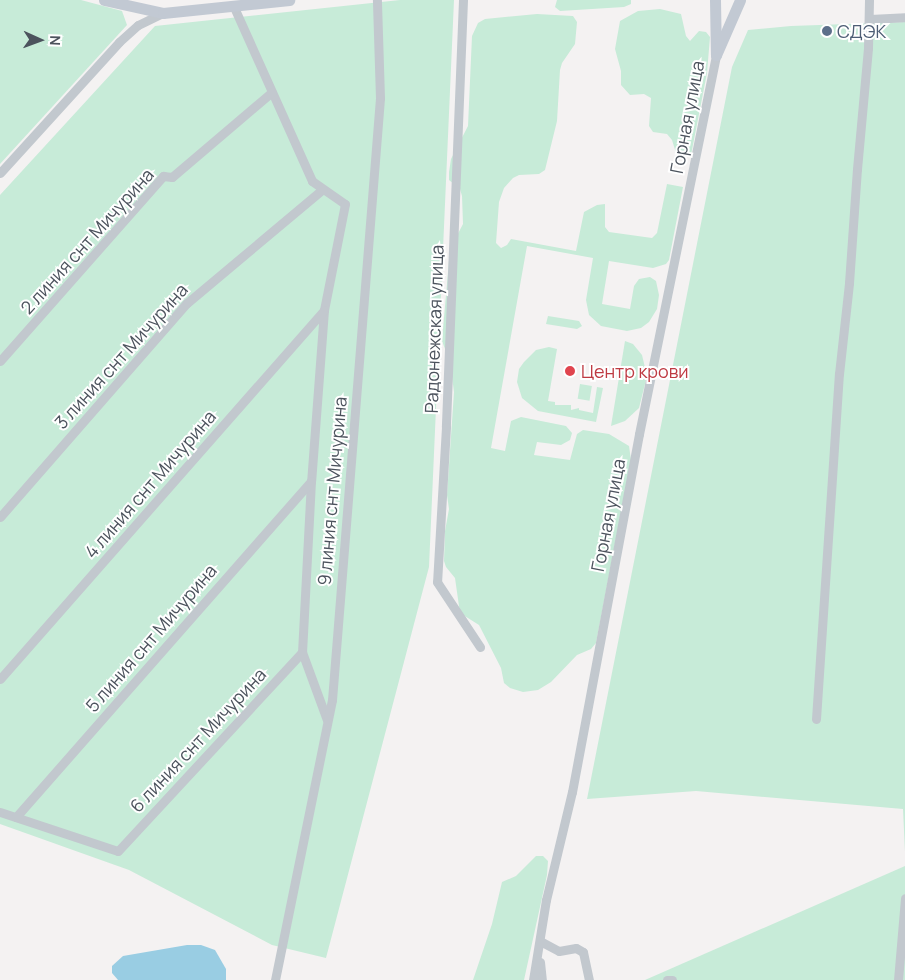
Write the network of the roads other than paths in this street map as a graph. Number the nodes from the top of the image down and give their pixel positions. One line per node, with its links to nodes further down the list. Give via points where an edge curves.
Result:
1 (104, 0): 9 (street)
2 (289, 0): 8 (street)
3 (377, 0): 24 (street, 9 линия снт Мичурина, via 380,98 332,700)
4 (463, 0): 20 (street, Радонежская улица, via 437,582)
5 (715, 0): 12 (street)
6 (740, 0): 12 (street)
7 (869, 0): 11 (street)
8 (233, 5): 9 (street); 13 (street)
9 (163, 12): 14 (street, via 138,25 119,42)
10 (905, 17): 11 (street)
11 (870, 19): 23 (street, via 839,374)
12 (716, 55): 28 (street, Горная улица)
13 (272, 92): 15 (street, via 312,181); 17 (street, 2 линия снт Мичурина, via 172,177 163,176)
14 (0, 173)
15 (323, 189): 16 (street, via 345,204); 19 (street, 3 линия снт Мичурина, via 187,302)
16 (324, 310): 18 (street); 22 (street, 4 линия снт Мичурина)
17 (0, 361)
18 (311, 481): 21 (street); 26 (street, 5 линия снт Мичурина)
19 (0, 517)
20 (480, 647)
21 (302, 652): 24 (street); 26 (street, 6 линия снт Мичурина, via 118,851)
22 (0, 679)
23 (816, 719)
24 (327, 720): 29 (street, 9 линия снт Мичурина)
25 (0, 812): 26 (street)
26 (16, 817)
27 (905, 898): 35 (street)
28 (540, 941): 30 (street, Горная улица); 31 (street); 32 (street, via 559,951 576,948 583,952)
29 (275, 980)
30 (533, 980)
31 (542, 980)
32 (589, 980)
33 (667, 980): 34 (street)
34 (672, 980)
35 (898, 980)

